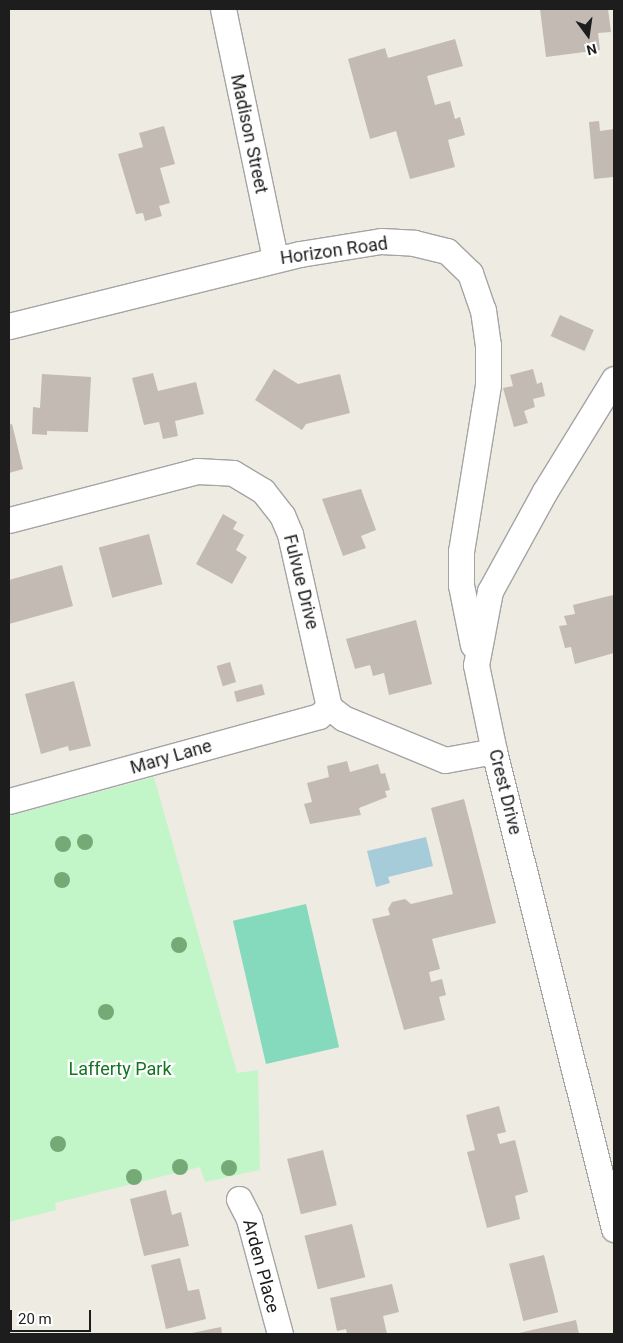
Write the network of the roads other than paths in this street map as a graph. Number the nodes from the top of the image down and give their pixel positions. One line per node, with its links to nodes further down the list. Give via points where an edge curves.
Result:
1 (223, 9): 2 (street, Madison Street)
2 (276, 258): 3 (street, Horizon Road); 6 (street, Horizon Road, via 381,241 414,243 447,251 470,273 483,310 488,375 461,551 462,585)
3 (9, 326)
4 (614, 379): 6 (street, Crest Drive, via 545,491 490,591)
5 (9, 520): 7 (street, Fulvue Drive, via 197,471 233,473 248,480 273,502 290,534)
6 (476, 665): 8 (street, Crest Drive)
7 (329, 707): 8 (street, via 343,718 445,760); 9 (street, Mary Lane, via 319,716)
8 (494, 751): 11 (street, Crest Drive)
9 (9, 801)
10 (239, 1199): 12 (street, Arden Place, via 249,1219)
11 (614, 1229)
12 (280, 1334)

